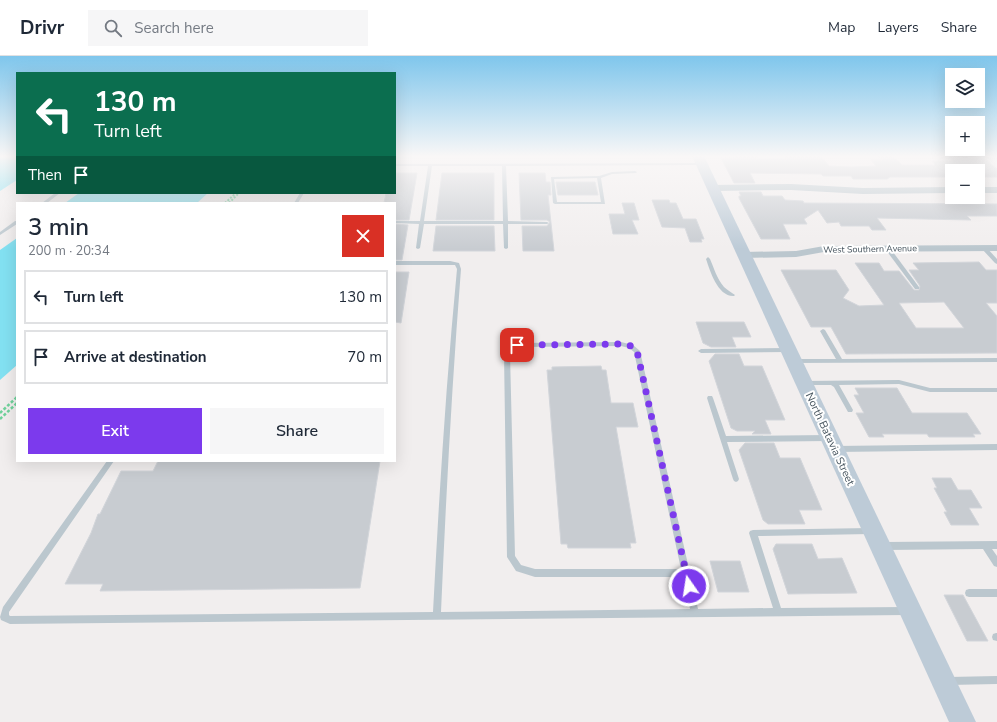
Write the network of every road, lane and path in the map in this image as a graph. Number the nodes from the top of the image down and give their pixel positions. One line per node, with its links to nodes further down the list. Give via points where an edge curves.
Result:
1 (427, 187): 18 (lane)
2 (504, 187): 20 (lane)
3 (553, 187): 4 (lane, via 555,203 603,203)
4 (601, 187)
5 (785, 187): 7 (street)
6 (792, 187): 8 (street, via 863,191)
7 (713, 188): 28 (main road, North Batavia Street)
8 (945, 190)
9 (985, 190): 10 (street)
10 (997, 190)
11 (57, 194): 14 (lane)
12 (235, 194): 15 (path)
13 (238, 194): 16 (path)
14 (45, 202)
15 (226, 202)
16 (230, 202)
17 (396, 222): 18 (lane)
18 (421, 222): 20 (lane); 23 (lane)
19 (16, 223): 22 (lane)
20 (505, 223): 21 (lane); 24 (lane)
21 (547, 223)
22 (0, 234)
23 (418, 248)
24 (506, 248)
25 (984, 248): 26 (street, West Southern Avenue); 27 (street, West Southern Avenue); 30 (lane)
26 (997, 248)
27 (888, 249): 28 (street, West Southern Avenue, via 824,249 796,254); 32 (lane)
28 (744, 255): 36 (main road, North Batavia Street)
29 (708, 259): 33 (lane, via 719,285)
30 (997, 262)
31 (396, 263): 63 (lane, via 450,263 457,264 459,269)
32 (917, 288)
33 (732, 295)
34 (823, 331): 38 (lane)
35 (701, 351): 36 (lane)
36 (791, 356): 38 (lane); 39 (main road, North Batavia Street)
37 (997, 360): 38 (lane)
38 (840, 361)
39 (804, 383): 40 (lane); 49 (main road, North Batavia Street)
40 (830, 383): 41 (lane, via 899,382 930,390); 45 (lane, via 839,389)
41 (997, 390)
42 (16, 398): 46 (path)
43 (710, 398): 48 (lane)
44 (16, 404): 47 (path)
45 (850, 410)
46 (0, 413)
47 (0, 419)
48 (723, 438): 49 (lane); 52 (lane)
49 (832, 443): 50 (lane); 53 (main road, North Batavia Street)
50 (997, 447)
51 (110, 462): 63 (lane, via 6,610 4,617 18,620)
52 (736, 479)
53 (877, 539): 55 (lane); 60 (main road, North Batavia Street); 61 (lane, via 753,533)
54 (997, 545): 55 (lane)
55 (986, 546): 56 (lane)
56 (997, 563)
57 (686, 573): 57 (lane, via 637,351 631,346 621,344 517,345 510,348 507,354 511,557 519,568 535,574); 62 (lane)
58 (969, 593): 59 (lane)
59 (997, 593)
60 (911, 611): 61 (lane); 65 (main road, North Batavia Street)
61 (778, 613): 62 (lane)
62 (695, 614): 63 (lane)
63 (438, 616)
64 (996, 681): 65 (lane)
65 (944, 682): 66 (main road, North Batavia Street)
66 (963, 722)

